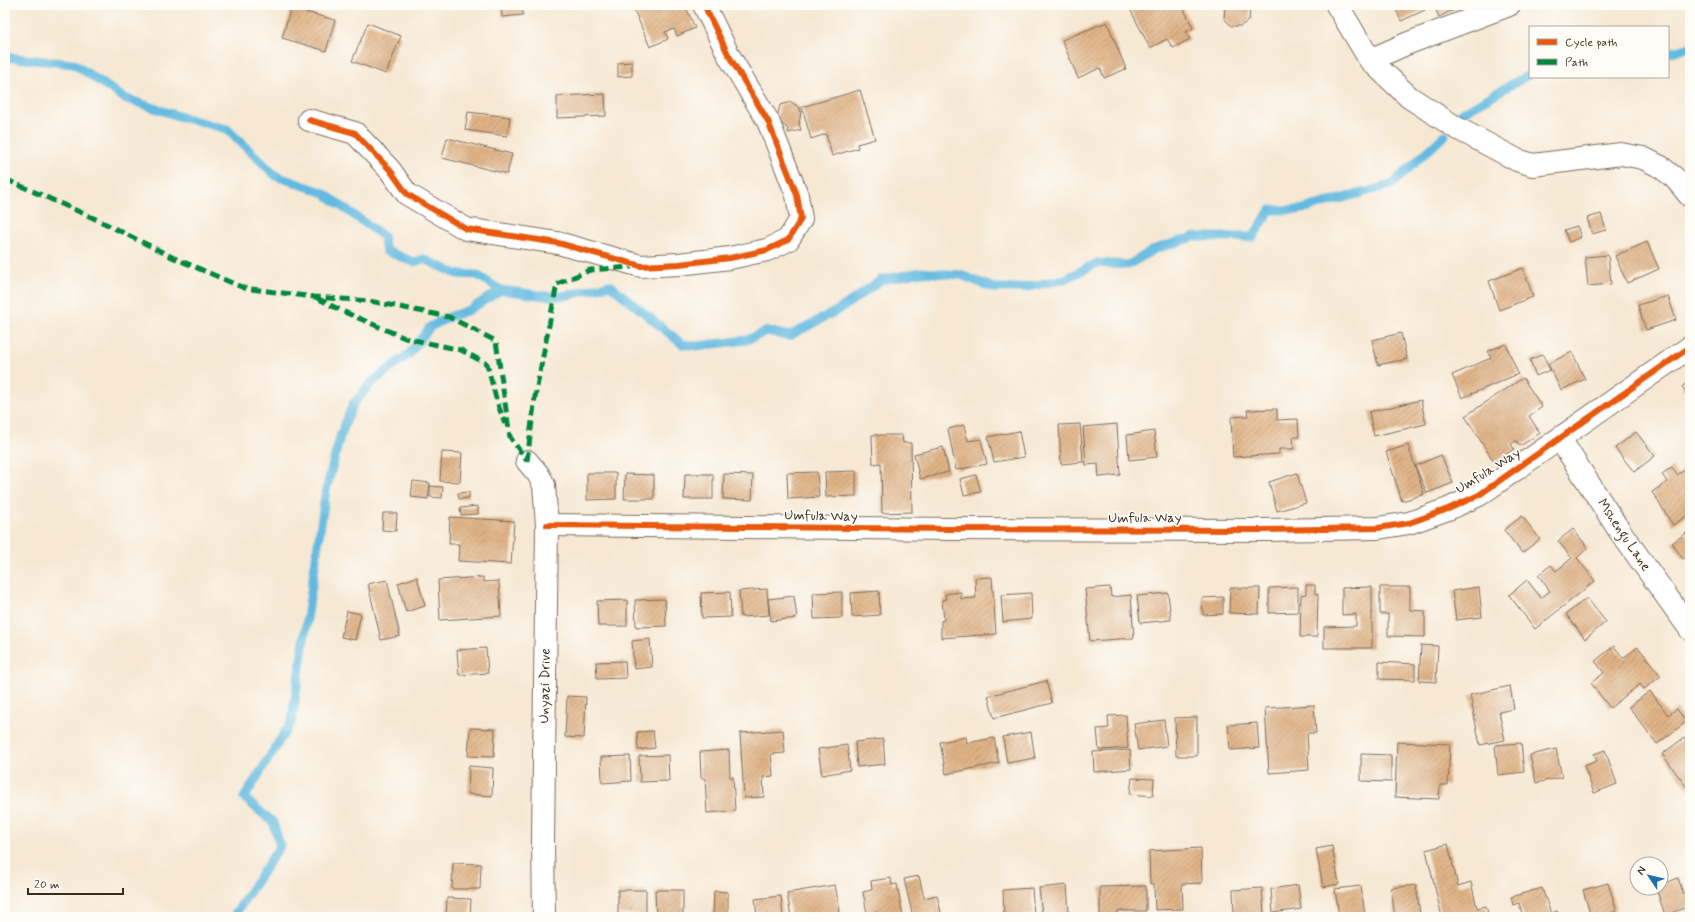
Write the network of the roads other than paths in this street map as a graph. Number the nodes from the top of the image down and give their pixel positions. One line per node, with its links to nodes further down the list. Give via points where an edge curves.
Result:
1 (704, 5): 5 (street, via 729,56 768,121 797,195 801,219 788,240 767,250 730,258 640,266 558,243 466,229 408,194 390,170 355,133)
2 (1337, 5): 4 (street)
3 (1509, 5): 4 (street)
4 (1370, 60): 6 (street, via 1409,97 1517,160 1533,165 1621,154 1643,158 1661,167 1676,179)
5 (308, 120)
6 (1689, 195)
7 (1690, 347): 8 (street, Umfula Way)
8 (1560, 439): 10 (street, Umfula Way, via 1479,494 1409,523 1378,528 951,529); 11 (street, Mshengu Lane, via 1619,530)
9 (527, 461): 10 (street, Unyazi Drive, via 544,485)
10 (547, 525): 12 (street, Unyazi Drive)
11 (1690, 629)
12 (544, 917)

